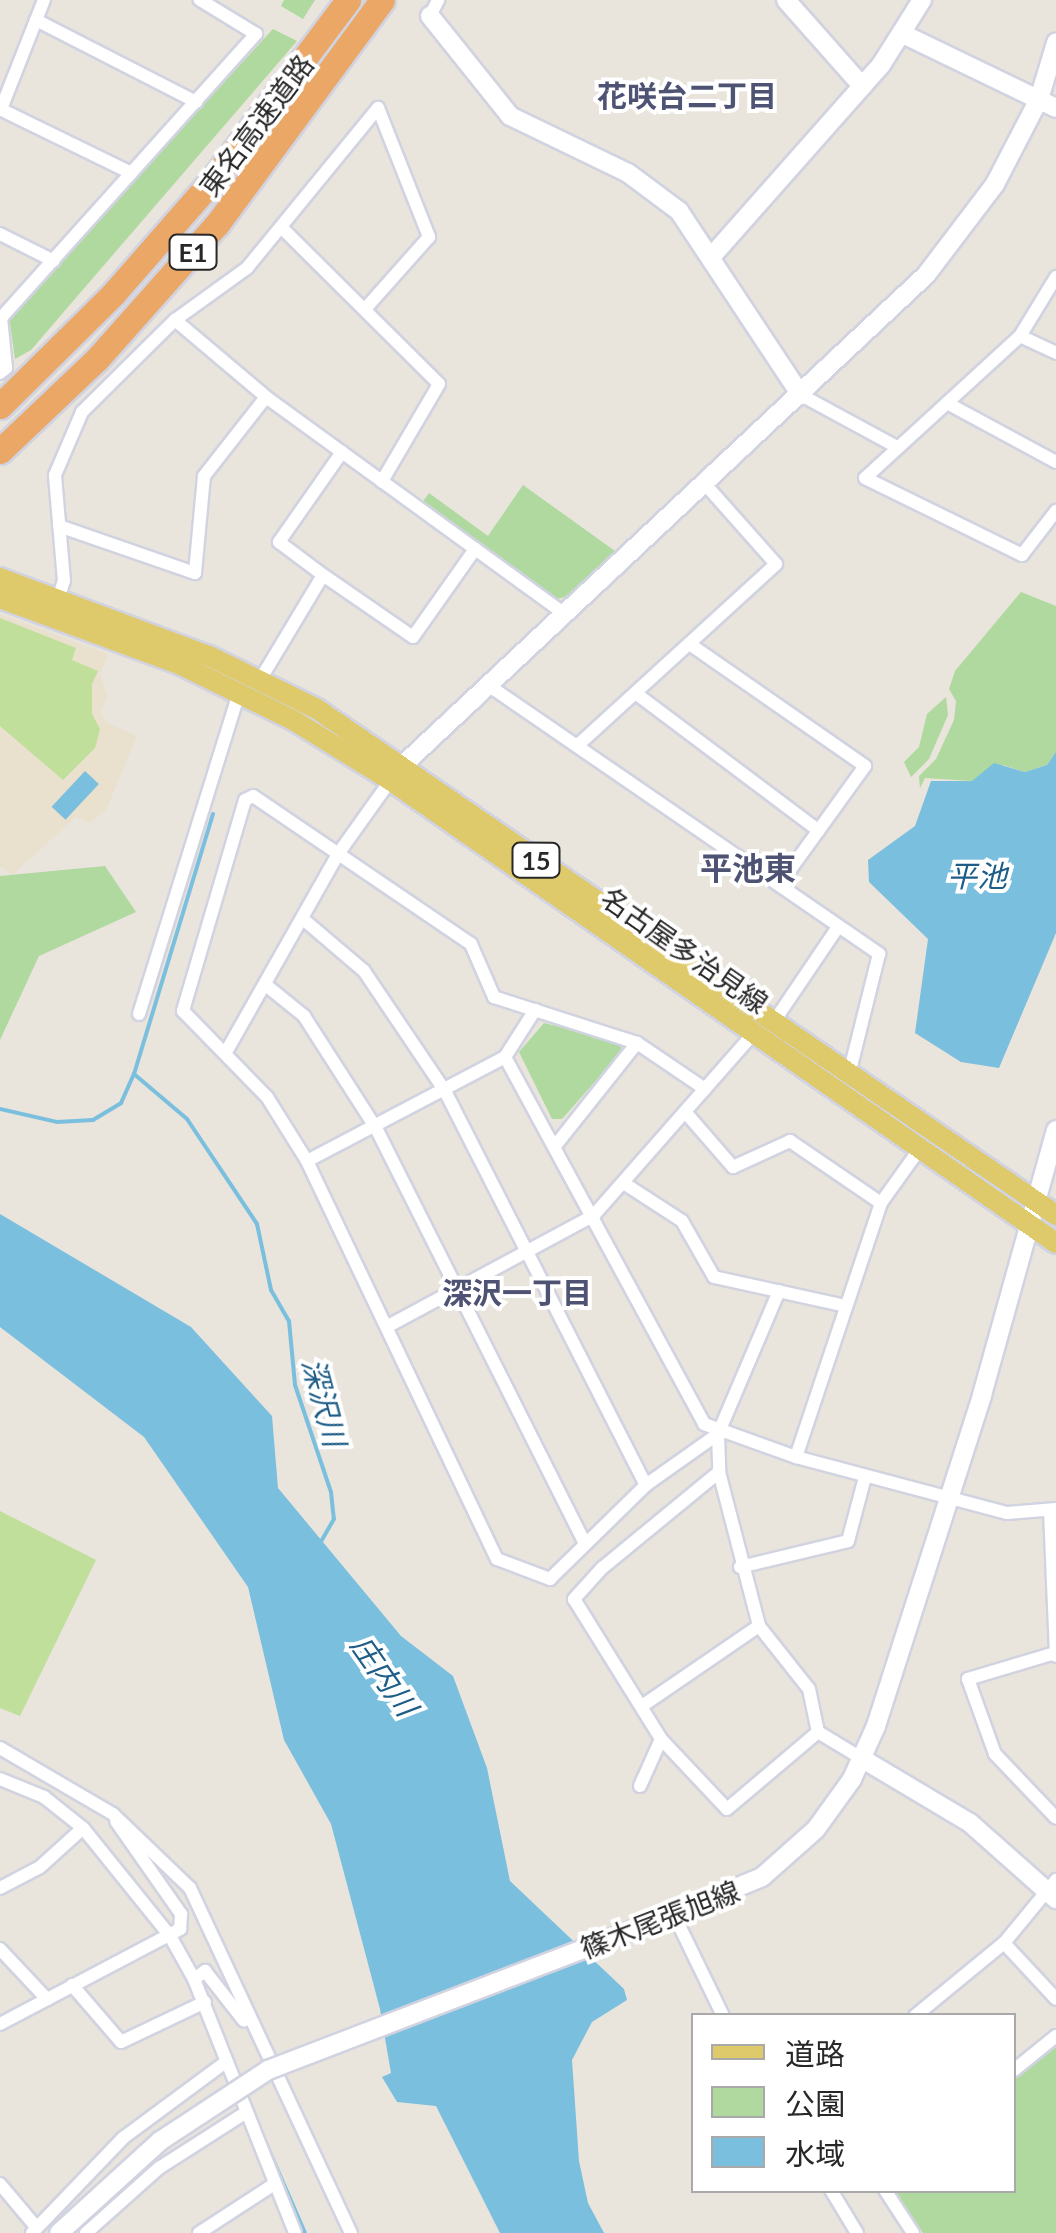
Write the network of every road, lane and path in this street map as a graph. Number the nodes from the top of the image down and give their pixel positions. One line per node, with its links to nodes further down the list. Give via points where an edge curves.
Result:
1 (44, 0): 8 (street)
2 (200, 0): 12 (street, via 257,30)
3 (382, 0): 31 (highway, 東名高速道路 / E1, via 218,224 97,359)
4 (786, 0): 11 (street)
5 (922, 0): 9 (street)
6 (344, 7): 29 (highway, 東名高速道路 / E1, via 204,191)
7 (434, 8): 18 (street, via 510,116 654,189)
8 (36, 20): 12 (street); 14 (street)
9 (904, 34): 11 (street); 13 (street)
10 (1056, 43): 13 (street)
11 (862, 86): 18 (street)
12 (196, 102): 15 (street)
13 (1047, 104): 26 (street, via 926,276)
14 (1, 109): 15 (street)
15 (131, 173): 19 (street)
16 (282, 228): 21 (street); 21 (street, via 378,108 429,237); 22 (street, via 247,268)
17 (0, 234): 19 (street)
18 (712, 256): 26 (street)
19 (54, 261): 25 (street, via 1,318 6,368)
20 (1056, 277): 23 (street)
21 (366, 308): 34 (street, via 440,384)
22 (175, 320): 27 (street); 37 (street, via 82,412 55,476)
23 (1020, 336): 24 (street); 28 (street)
24 (1056, 353)
25 (0, 373)
26 (801, 395): 30 (street); 35 (street)
27 (266, 397): 32 (street); 37 (street, via 204,476 194,572)
28 (948, 403): 30 (street); 33 (street)
29 (0, 406)
30 (894, 446): 36 (street, via 865,478 1022,555)
31 (0, 451)
32 (342, 452): 34 (street); 39 (street, via 278,542)
33 (1056, 462)
34 (382, 481): 38 (street)
35 (705, 484): 43 (street); 44 (street, via 776,564)
36 (1056, 511)
37 (59, 526): 42 (street, via 64,581)
38 (475, 549): 39 (street, via 413,637); 43 (street)
39 (323, 575): 45 (street)
40 (0, 578): 42 (main road, 名古屋多治見線 / 15)
41 (0, 598): 47 (main road, 名古屋多治見線 / 15)
42 (58, 600): 45 (main road, 名古屋多治見線 / 15)
43 (565, 614): 46 (street)
44 (691, 645): 48 (street); 51 (street, via 865,766)
45 (260, 680): 50 (main road, 名古屋多治見線 / 15)
46 (488, 685): 49 (street); 50 (street)
47 (239, 692): 50 (main road, 名古屋多治見線 / 15); 58 (street)
48 (638, 695): 49 (street); 51 (street)
49 (578, 746): 53 (street)
50 (396, 773): 52 (street); 59 (main road, 名古屋多治見線 / 15)
51 (819, 831): 53 (street)
52 (338, 854): 54 (street); 57 (street, via 471,944 494,997); 61 (street, via 253,796 245,800 183,1011)
53 (780, 884): 55 (street)
54 (303, 919): 56 (street); 65 (street, via 364,971)
55 (838, 927): 59 (street); 63 (street, via 878,954 880,970)
56 (267, 986): 61 (street); 67 (street, via 304,1016)
57 (535, 1010): 60 (street); 62 (street)
58 (139, 1014)
59 (764, 1028): 63 (main road, 名古屋多治見線 / 15); 64 (street); 70 (main road, 名古屋多治見線 / 15)
60 (637, 1043): 64 (street); 69 (street)
61 (226, 1052): 71 (street, via 266,1097)
62 (505, 1057): 65 (street); 69 (street)
63 (849, 1074): 74 (main road, 名古屋多治見線 / 15)
64 (705, 1089): 66 (street)
65 (445, 1092): 67 (street); 78 (street)
66 (686, 1113): 72 (street); 73 (street, via 732,1167 790,1141)
67 (376, 1128): 71 (street); 79 (street)
68 (1056, 1130): 74 (street, 篠木尾張旭線)
69 (556, 1146): 75 (street)
70 (921, 1147): 73 (street); 76 (main road, 名古屋多治見線 / 15)
71 (307, 1161): 82 (street)
72 (626, 1184): 75 (street); 80 (street, via 682,1221 714,1277)
73 (880, 1203): 81 (street)
74 (1048, 1209): 76 (street, 篠木尾張旭線)
75 (594, 1215): 78 (street); 83 (street, via 704,1424)
76 (1034, 1227): 77 (main road, 名古屋多治見線 / 15); 88 (street, 篠木尾張旭線)
77 (1056, 1243)
78 (528, 1253): 79 (street); 87 (street)
79 (458, 1288): 82 (street); 90 (street)
80 (779, 1291): 81 (street); 83 (street)
81 (846, 1306): 84 (street)
82 (390, 1325): 90 (street, via 496,1559 550,1578)
83 (718, 1434): 84 (street); 85 (street); 87 (street)
84 (796, 1458): 86 (street)
85 (720, 1472): 91 (street); 94 (street, via 574,1599)
86 (866, 1477): 88 (street); 91 (street, via 848,1541)
87 (646, 1486): 90 (street)
88 (949, 1496): 89 (street, via 1007,1512); 98 (street, 篠木尾張旭線)
89 (1053, 1510): 93 (street)
90 (584, 1541)
91 (740, 1567): 92 (street)
92 (759, 1626): 94 (street); 95 (street, via 809,1689)
93 (1056, 1654): 102 (street, via 968,1679 995,1754)
94 (642, 1706): 96 (street)
95 (818, 1732): 96 (street, via 727,1809); 98 (street)
96 (661, 1740): 100 (street)
97 (0, 1748): 101 (street)
98 (861, 1758): 105 (street, via 970,1823); 106 (street, 篠木尾張旭線, via 830,1812 781,1863 748,1886)
99 (0, 1778): 103 (street, via 44,1797)
100 (640, 1786)
101 (113, 1814): 107 (street, via 181,1914 180,1929); 118 (street, via 190,1888)
102 (1056, 1818)
103 (83, 1828): 104 (street, via 40,1867); 107 (street)
104 (0, 1888)
105 (1053, 1890): 108 (street)
106 (675, 1917): 115 (street); 128 (street, 篠木尾張旭線, bridge, via 268,2070 160,2141)
107 (170, 1936): 110 (street); 111 (street)
108 (1004, 1943): 112 (street); 116 (street)
109 (0, 1949): 113 (street)
110 (194, 1978): 114 (street); 118 (street, via 205,1970)
111 (72, 1984): 113 (street); 114 (street, via 121,2042)
112 (1056, 1999)
113 (47, 2000): 117 (street)
114 (204, 2002): 120 (street)
115 (722, 2013)
116 (920, 2013)
117 (0, 2024)
118 (255, 2036): 132 (street)
119 (1056, 2036): 121 (street)
120 (227, 2061): 122 (street); 127 (street, via 124,2138)
121 (1016, 2068)
122 (246, 2114): 124 (street); 129 (street, via 158,2168)
123 (0, 2184): 127 (street)
124 (274, 2184): 130 (street); 131 (street)
125 (833, 2193): 133 (street)
126 (886, 2193): 134 (street)
127 (35, 2230)
128 (60, 2233)
129 (86, 2233)
130 (200, 2233)
131 (295, 2233)
132 (351, 2233)
133 (858, 2233)
134 (913, 2233)

